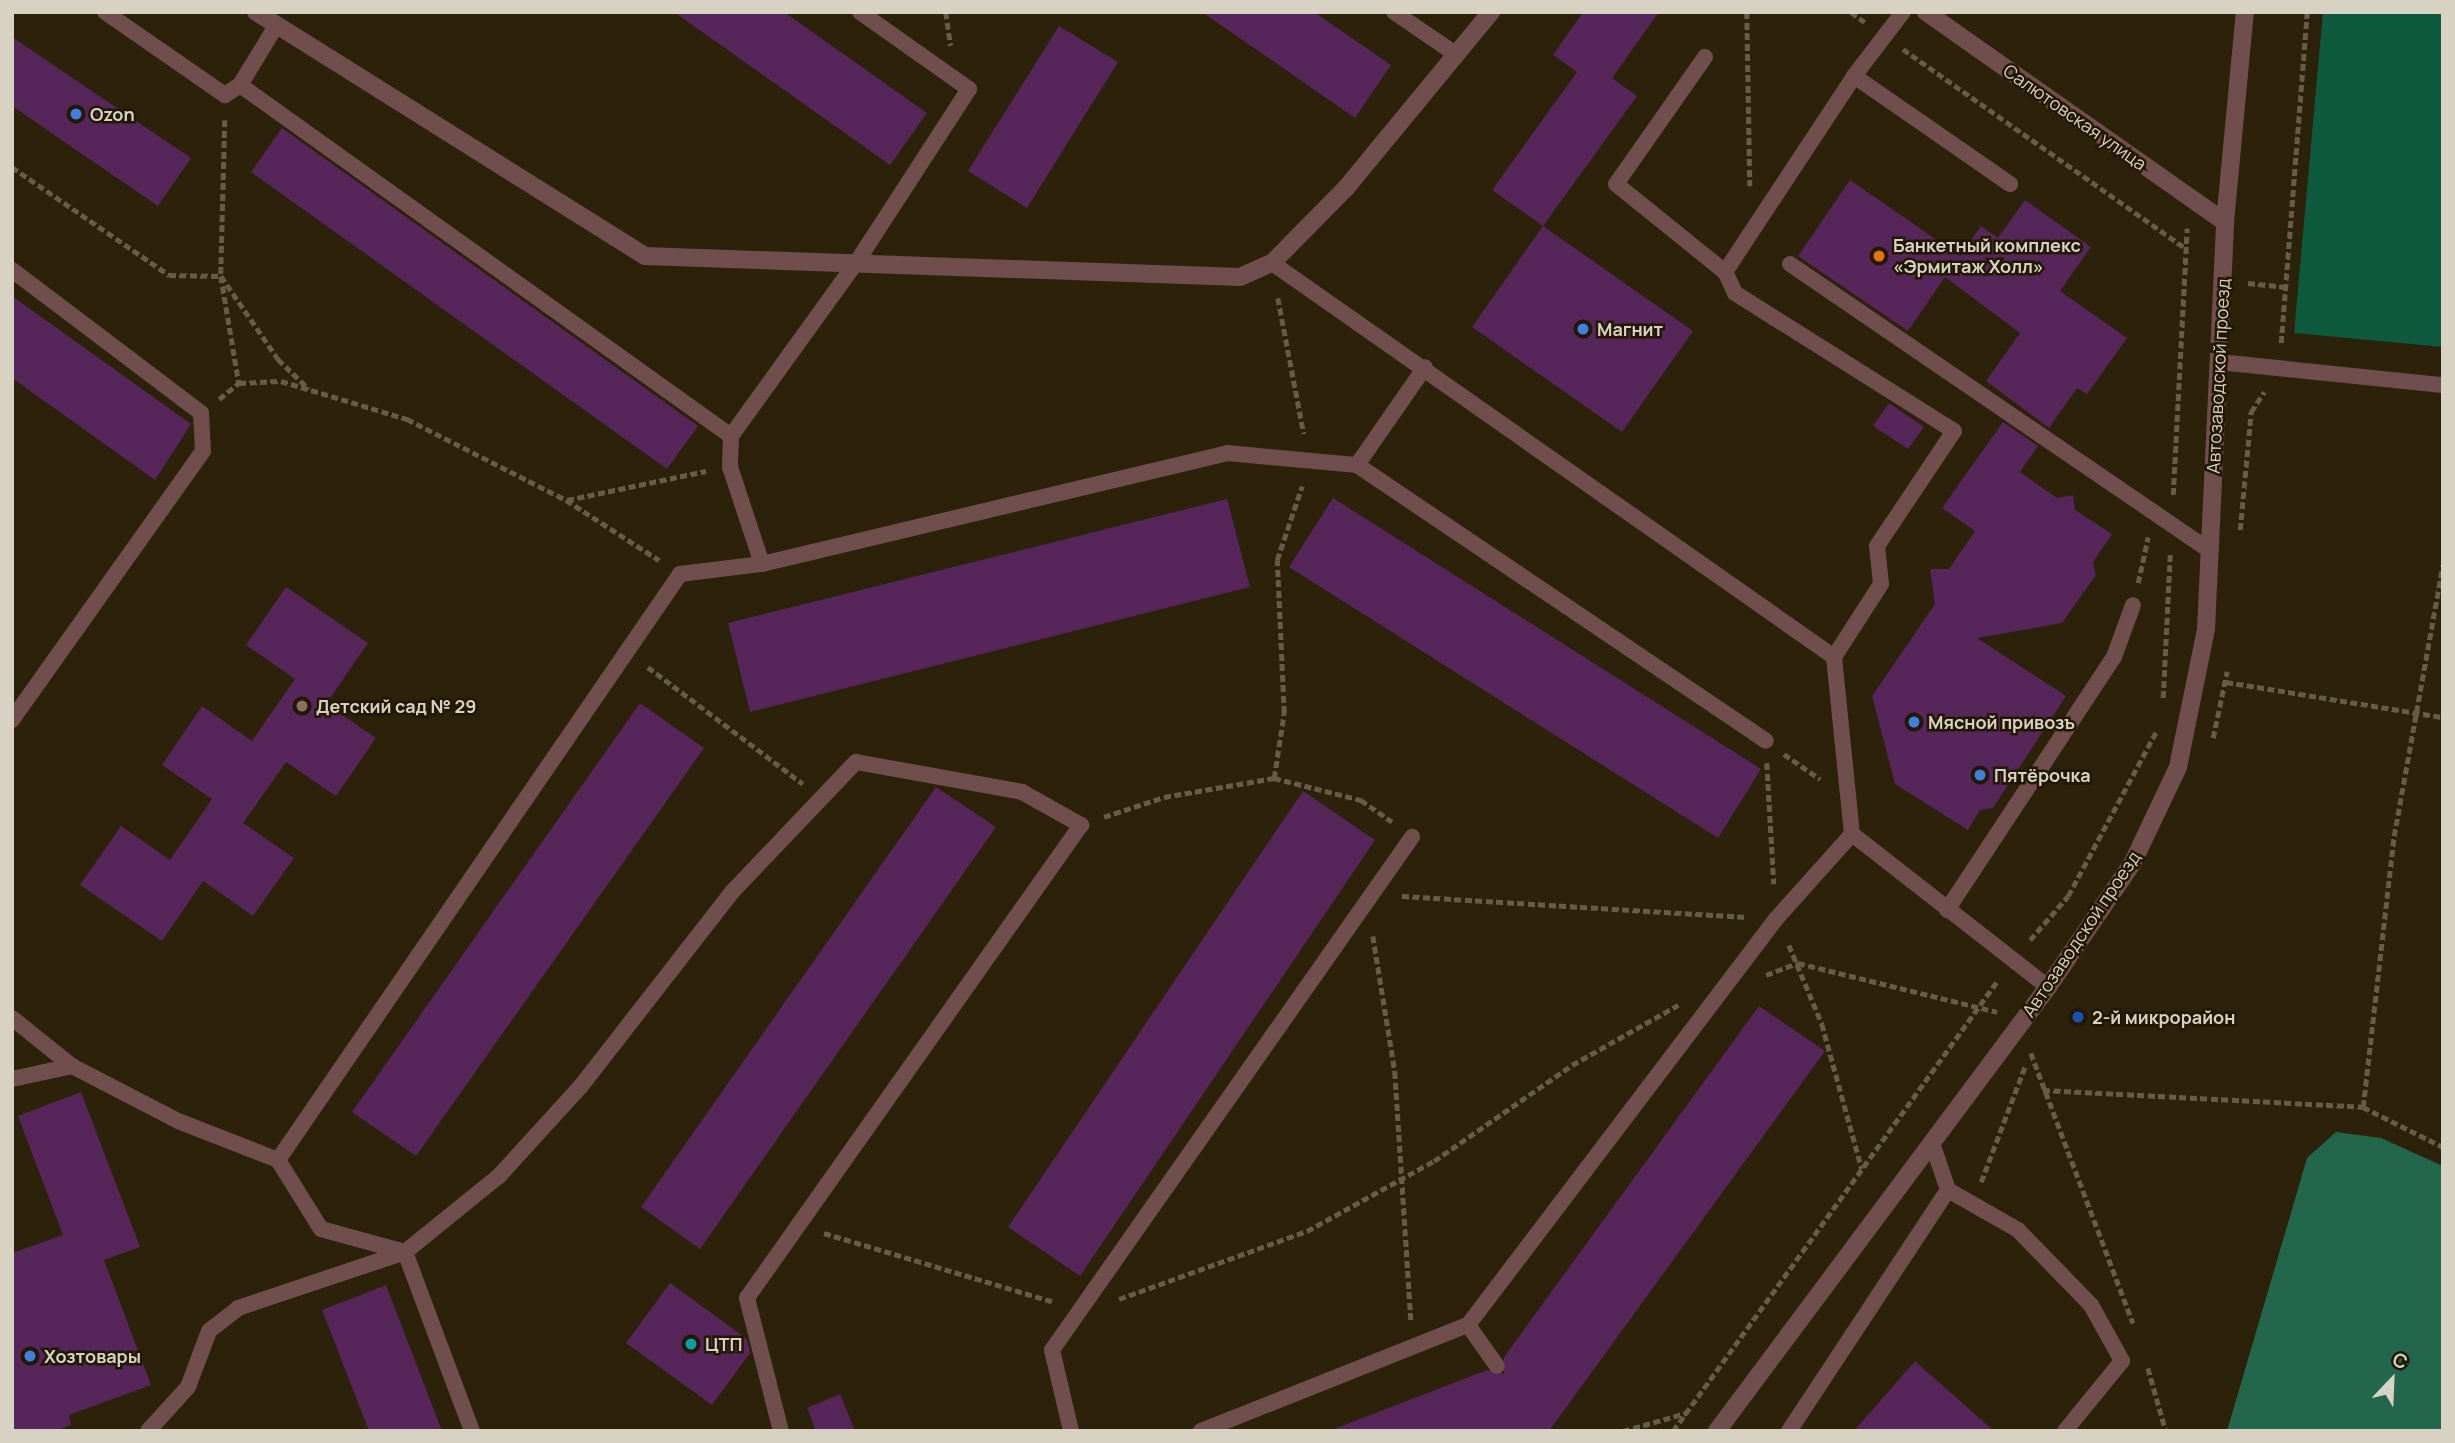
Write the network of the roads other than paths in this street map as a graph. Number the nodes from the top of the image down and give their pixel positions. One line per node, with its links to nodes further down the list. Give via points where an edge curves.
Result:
1 (105, 12): 13 (lane, via 225,95)
2 (256, 12): 9 (street)
3 (860, 12): 16 (lane, via 969,89)
4 (1394, 12): 10 (lane)
5 (1491, 12): 10 (street)
6 (1903, 12): 12 (lane)
7 (1926, 12): 15 (street, Салютовская улица)
8 (2245, 12): 15 (street, Автозаводской проезд)
9 (276, 26): 13 (lane); 16 (street, via 645,256)
10 (1457, 55): 17 (street, via 1346,188)
11 (1705, 57): 20 (lane, via 1616,184)
12 (1854, 76): 14 (lane); 20 (lane)
13 (240, 85): 24 (lane)
14 (2010, 184)
15 (2225, 222): 21 (street, Автозаводской проезд)
16 (858, 260): 17 (street, via 1240,277); 24 (lane)
17 (1272, 263): 22 (lane)
18 (1790, 264): 26 (lane)
19 (12, 270): 30 (lane, via 201,413 202,451)
20 (1725, 272): 29 (lane, via 1735,293 1954,431 1877,545 1881,584)
21 (2218, 362): 23 (lane); 26 (street, Автозаводской проезд)
22 (1425, 367): 25 (lane); 29 (lane)
23 (2443, 385)
24 (731, 436): 27 (lane, via 730,467)
25 (1357, 466): 27 (lane, via 1227,453); 31 (lane)
26 (2209, 550): 35 (street, Автозаводской проезд, via 2206,629 2178,767 2132,864)
27 (762, 564): 40 (lane, via 680,573)
28 (2133, 605): 34 (lane, via 2114,657)
29 (1834, 657): 32 (lane)
30 (12, 720)
31 (1766, 741)
32 (1852, 834): 34 (lane); 43 (lane, via 1776,919)
33 (1412, 837): 48 (lane, via 1052,1350)
34 (1947, 910): 35 (lane)
35 (2048, 987): 39 (street, Автозаводской проезд)
36 (12, 1018): 37 (lane)
37 (72, 1066): 38 (lane); 40 (lane, via 178,1121)
38 (12, 1079)
39 (1933, 1143): 41 (lane); 50 (street, Автозаводской проезд)
40 (278, 1160): 42 (lane, via 321,1229)
41 (1948, 1190): 51 (lane); 52 (lane, via 2018,1230 2091,1305 2122,1361)
42 (405, 1252): 45 (lane, via 238,1308 209,1331 188,1387); 46 (lane); 47 (lane, via 499,1176 581,1086 733,892 856,762 1022,792 1081,825 747,1298)
43 (1468, 1325): 44 (lane); 49 (lane)
44 (1497, 1366)
45 (148, 1431)
46 (472, 1431)
47 (781, 1431)
48 (1071, 1431)
49 (1201, 1431)
50 (1717, 1431)
51 (1789, 1431)
52 (2065, 1431)

